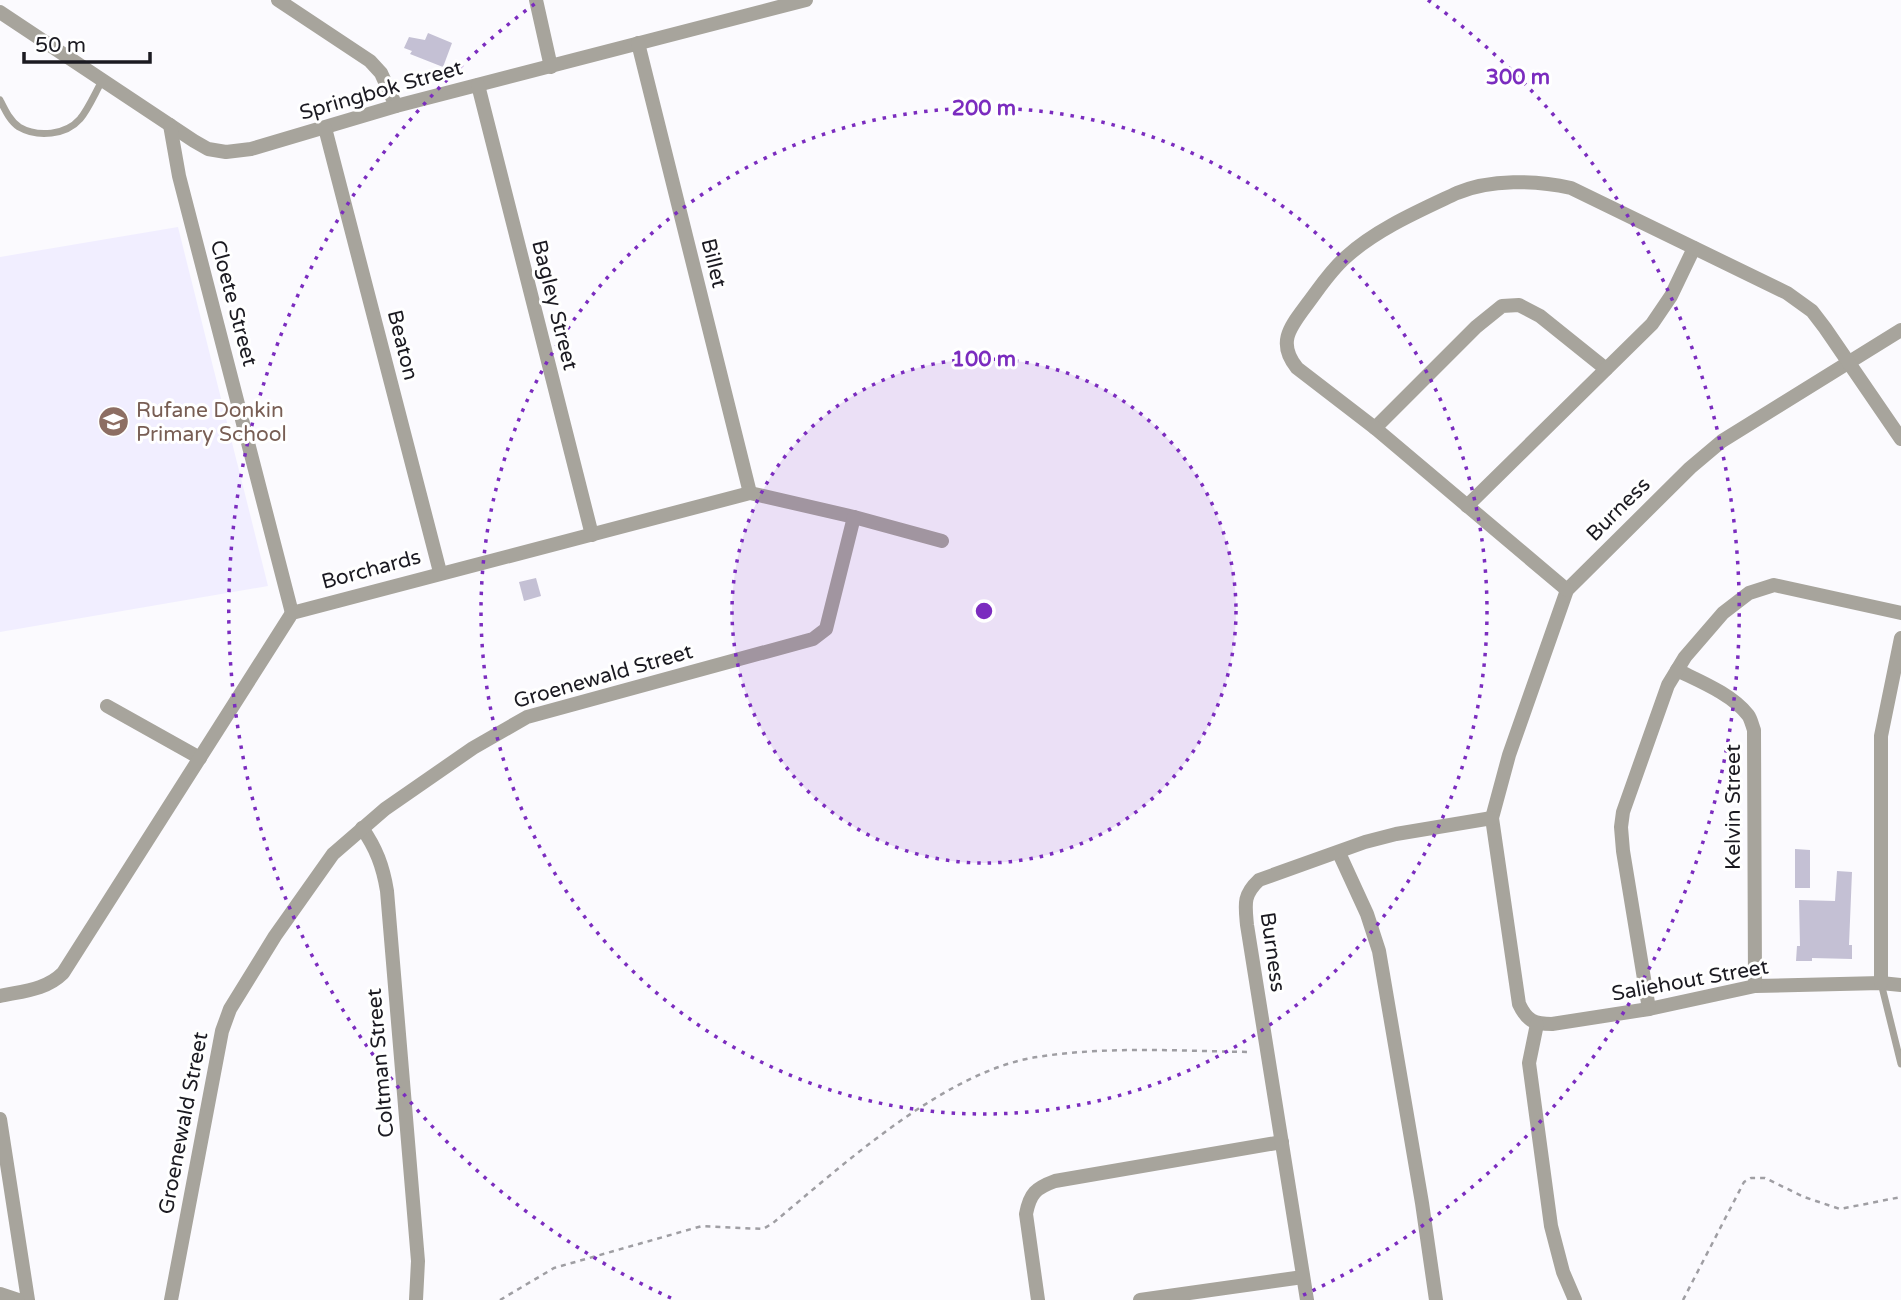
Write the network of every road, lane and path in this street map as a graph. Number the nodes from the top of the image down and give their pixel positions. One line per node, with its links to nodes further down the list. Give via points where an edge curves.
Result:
1 (278, 0): 11 (street, via 370,61 381,73)
2 (536, 0): 7 (street)
3 (806, 0): 4 (street, Springbok Street)
4 (767, 4): 6 (street, Springbok Street)
5 (0, 12): 8 (street, Springbok Street)
6 (638, 43): 7 (street, Springbok Street); 20 (street, Billet)
7 (551, 67): 9 (street, Springbok Street)
8 (103, 81): 10 (lane, via 81,118 66,130 48,134 19,127); 12 (street, Springbok Street)
9 (478, 85): 11 (street, Springbok Street); 23 (street, Bagley Street)
10 (0, 100)
11 (396, 106): 13 (street, Springbok Street)
12 (170, 125): 13 (street, Springbok Street, via 208,149 226,152); 27 (street, Cloete Street, via 182,189)
13 (325, 128): 25 (street, Beaton)
14 (1694, 248): 16 (street, via 1799,301 1812,311); 17 (street, via 1652,324); 18 (street, via 1571,188 1552,184 1466,189 1400,220 1346,257 1286,339 1297,368)
15 (1901, 330): 16 (street, Burness)
16 (1847, 362): 19 (street); 26 (street, Burness, via 1722,441)
17 (1606, 369): 18 (street, via 1541,316 1519,306 1502,306); 21 (street)
18 (1375, 428): 21 (street)
19 (1901, 439)
20 (750, 493): 22 (street, Borchards); 23 (street, Borchards)
21 (1467, 506): 26 (street)
22 (854, 517): 24 (street, Borchards); 34 (street, Groenewald Street, via 826,629 813,639 527,717 473,748)
23 (592, 535): 25 (street, Borchards)
24 (942, 541)
25 (440, 572): 27 (street, Borchards)
26 (1567, 590): 33 (street, Burness, via 1509,755)
27 (292, 612): 32 (street)
28 (1901, 613): 30 (street, via 1774,585 1760,588 1723,614)
29 (1901, 638): 36 (street, via 1881,736)
30 (1676, 670): 38 (street, Kelvin Street, via 1735,704 1748,715 1754,730); 40 (street, via 1660,703 1621,827)
31 (107, 706): 32 (street)
32 (200, 758): 39 (street, via 63,973 44,987)
33 (1492, 818): 35 (street, Burness, via 1395,834); 41 (street, Burness, via 1519,1004)
34 (362, 828): 51 (street, Groenewald Street, via 333,853 230,1009 214,1065); 52 (street, Coltman Street, via 383,866 387,891 418,1261)
35 (1339, 853): 42 (street, Burness, via 1259,880 1246,896); 57 (street, via 1379,951)
36 (1881, 983): 37 (street, Saliehout Street); 38 (street, Saliehout Street); 43 (lane)
37 (1901, 985)
38 (1755, 986): 40 (street, Saliehout Street)
39 (0, 996)
40 (1649, 1009): 41 (street, Saliehout Street)
41 (1533, 1023): 58 (street, via 1530,1077 1551,1226)
42 (1267, 1052): 45 (street, Burness); 53 (path, via 1116,1051 1035,1057 995,1069 943,1093 763,1229 702,1226 554,1268)
43 (1901, 1064)
44 (0, 1119): 50 (street)
45 (1282, 1142): 47 (street, Burness); 54 (street, via 1055,1181 1035,1189 1026,1214)
46 (1901, 1197): 59 (path, via 1840,1209 1765,1178 1751,1178 1744,1182)
47 (1303, 1277): 55 (street); 56 (street, Burness)
48 (0, 1294): 49 (street)
49 (18, 1300)
50 (28, 1300)
51 (171, 1300)
52 (415, 1300)
53 (499, 1300)
54 (1038, 1300)
55 (1140, 1300)
56 (1307, 1300)
57 (1436, 1300)
58 (1576, 1300)
59 (1683, 1300)

